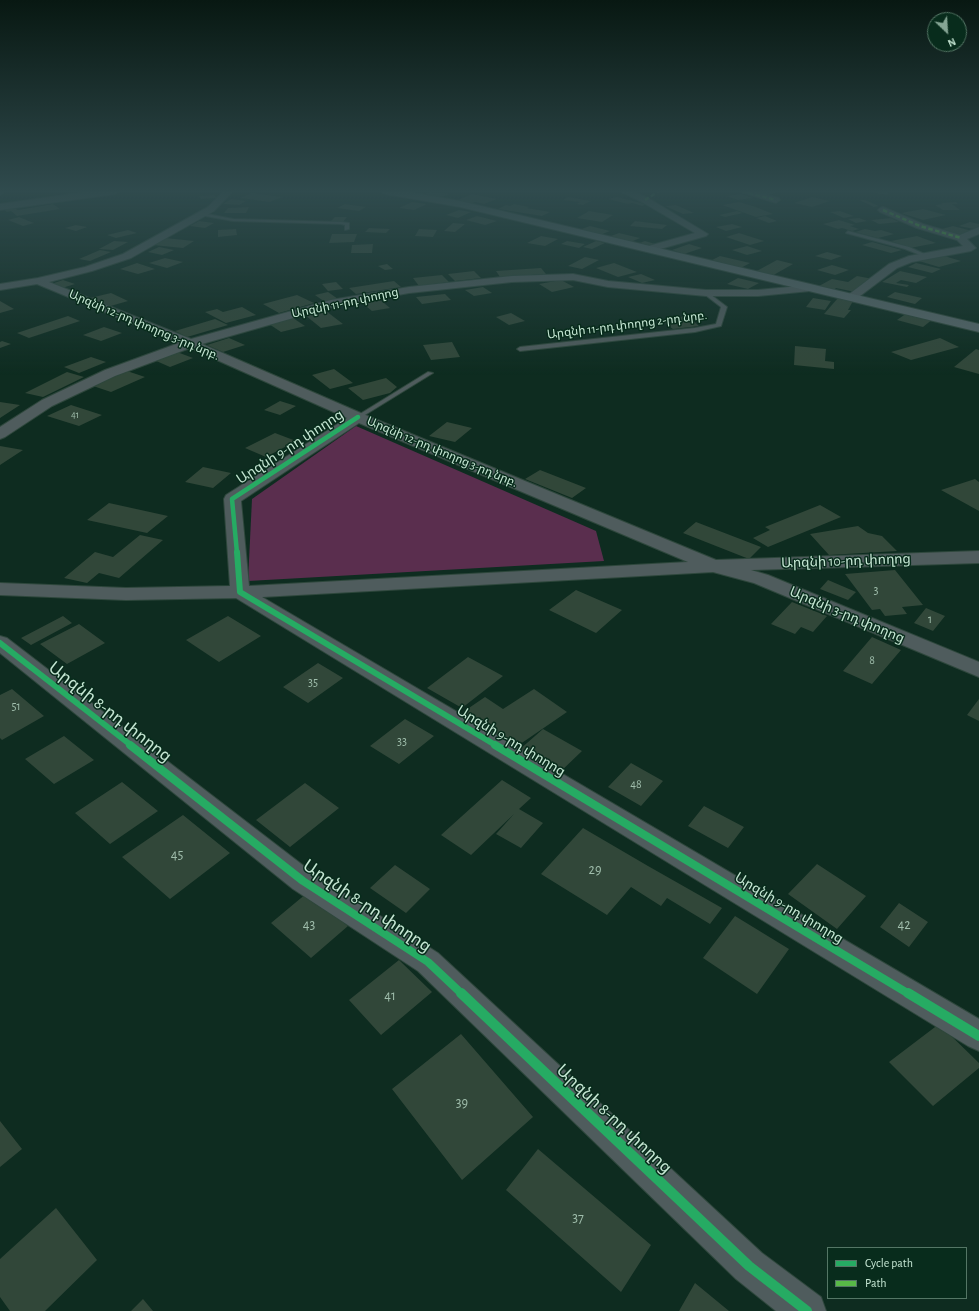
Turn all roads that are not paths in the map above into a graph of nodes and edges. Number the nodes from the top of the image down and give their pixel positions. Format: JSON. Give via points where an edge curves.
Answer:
{"nodes":[{"id":1,"x":134,"y":252,"type":"edge"},
{"id":2,"x":659,"y":252,"type":"edge"},
{"id":3,"x":917,"y":252,"type":"edge"},
{"id":4,"x":953,"y":252,"type":"edge"},
{"id":5,"x":927,"y":256,"type":"junction"},
{"id":6,"x":38,"y":281,"type":"junction"},
{"id":7,"x":0,"y":287,"type":"edge"},
{"id":8,"x":810,"y":288,"type":"junction"},
{"id":9,"x":706,"y":293,"type":"junction"},
{"id":10,"x":852,"y":297,"type":"junction"},
{"id":11,"x":979,"y":328,"type":"edge"},
{"id":12,"x":190,"y":343,"type":"junction"},
{"id":13,"x":520,"y":350,"type":"dead end"},
{"id":14,"x":430,"y":373,"type":"dead end"},
{"id":15,"x":358,"y":417,"type":"junction"},
{"id":16,"x":0,"y":434,"type":"edge"},
{"id":17,"x":979,"y":557,"type":"edge"},
{"id":18,"x":714,"y":566,"type":"junction"},
{"id":19,"x":0,"y":589,"type":"edge"},
{"id":20,"x":240,"y":592,"type":"junction"},
{"id":21,"x":0,"y":643,"type":"edge"},
{"id":22,"x":979,"y":670,"type":"edge"},
{"id":23,"x":979,"y":1036,"type":"edge"},
{"id":24,"x":807,"y":1311,"type":"edge"}],
"edges":[{"from":1,"to":6,"type":"street","via":[[88,269]]},
{"from":2,"to":8,"type":"street"},
{"from":3,"to":5,"type":"lane"},
{"from":4,"to":5,"type":"street"},
{"from":5,"to":10,"type":"street","via":[[909,259],[893,266]]},
{"from":6,"to":7,"type":"street"},
{"from":6,"to":12,"type":"street","name":"Արզնի 12-րդ փողոց 3-րդ նրբ․"},
{"from":8,"to":9,"type":"street","name":"Արզնի 11-րդ փողոց","via":[[758,293]]},
{"from":8,"to":10,"type":"street"},
{"from":9,"to":12,"type":"street","name":"Արզնի 11-րդ փողոց","via":[[608,284],[573,277],[512,279],[408,290],[331,304]]},
{"from":9,"to":13,"type":"lane","name":"Արզնի 11-րդ փողոց 2-րդ նրբ․","via":[[724,307],[719,325]]},
{"from":10,"to":11,"type":"street"},
{"from":12,"to":15,"type":"street","name":"Արզնի 12-րդ փողոց 3-րդ նրբ․"},
{"from":12,"to":16,"type":"street","name":"Արզնի 11-րդ փողոց","via":[[110,373],[47,403]]},
{"from":14,"to":15,"type":"lane"},
{"from":15,"to":18,"type":"street","name":"Արզնի 12-րդ փողոց 3-րդ նրբ․"},
{"from":15,"to":20,"type":"street","name":"Արզնի 9-րդ փողոց","via":[[232,499]]},
{"from":17,"to":18,"type":"street","name":"Արզնի 10-րդ փողոց"},
{"from":18,"to":20,"type":"street","name":"Արզնի 10-րդ փողոց"},
{"from":18,"to":22,"type":"street","name":"Արզնի 3-րդ փողոց","via":[[761,579]]},
{"from":19,"to":20,"type":"street","name":"Արզնի 10-րդ փողոց","via":[[126,594]]},
{"from":20,"to":23,"type":"street","name":"Արզնի 9-րդ փողոց"},
{"from":21,"to":24,"type":"street","name":"Արզնի 8-րդ փողոց","via":[[303,881],[428,962],[749,1266]]}]}
